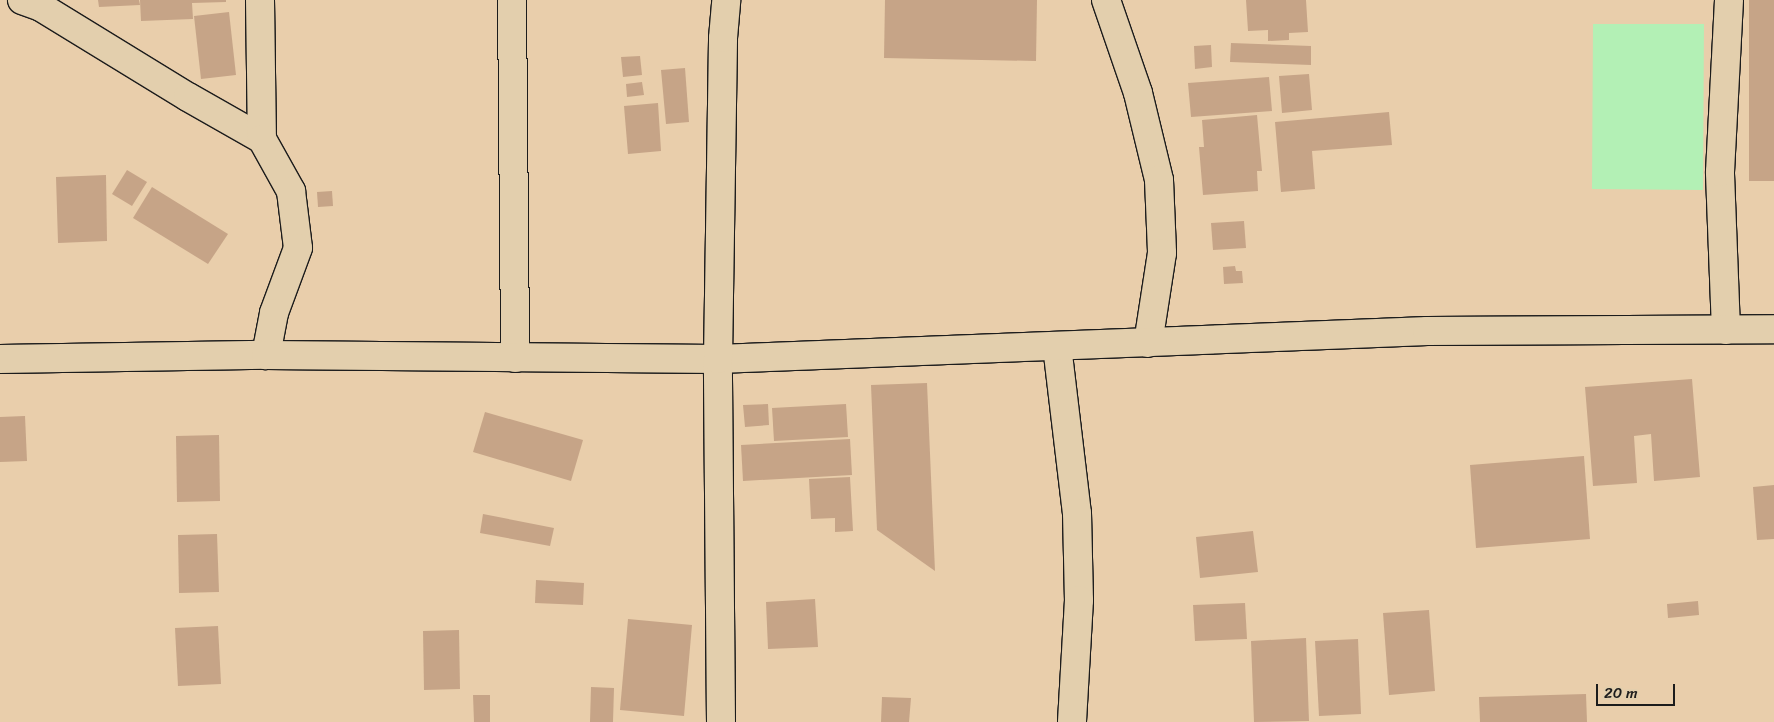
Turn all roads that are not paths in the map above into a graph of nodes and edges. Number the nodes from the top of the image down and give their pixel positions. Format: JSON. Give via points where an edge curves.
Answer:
{"nodes":[{"id":1,"x":22,"y":0,"type":"edge"},
{"id":2,"x":260,"y":0,"type":"edge"},
{"id":3,"x":512,"y":0,"type":"edge"},
{"id":4,"x":726,"y":0,"type":"edge"},
{"id":5,"x":1106,"y":0,"type":"edge"},
{"id":6,"x":1729,"y":0,"type":"edge"},
{"id":7,"x":262,"y":139,"type":"junction"},
{"id":8,"x":1774,"y":329,"type":"edge"},
{"id":9,"x":1726,"y":330,"type":"junction"},
{"id":10,"x":1148,"y":343,"type":"junction"},
{"id":11,"x":1057,"y":346,"type":"junction"},
{"id":12,"x":266,"y":355,"type":"junction"},
{"id":13,"x":516,"y":358,"type":"junction"},
{"id":14,"x":0,"y":359,"type":"edge"},
{"id":15,"x":718,"y":359,"type":"junction"},
{"id":16,"x":721,"y":722,"type":"edge"},
{"id":17,"x":1072,"y":722,"type":"edge"}],
"edges":[{"from":1,"to":7,"type":"street","via":[[41,7]]},
{"from":2,"to":7,"type":"street"},
{"from":3,"to":13,"type":"street"},
{"from":4,"to":15,"type":"street"},
{"from":5,"to":10,"type":"street","via":[[1138,93],[1159,180],[1162,253]]},
{"from":6,"to":9,"type":"street","via":[[1720,172]]},
{"from":7,"to":12,"type":"street","via":[[291,191],[298,248],[274,313]]},
{"from":8,"to":9,"type":"street"},
{"from":9,"to":10,"type":"street","via":[[1427,331]]},
{"from":10,"to":11,"type":"street"},
{"from":11,"to":15,"type":"street"},
{"from":11,"to":17,"type":"street","via":[[1077,513],[1079,600]]},
{"from":12,"to":13,"type":"street"},
{"from":12,"to":14,"type":"street"},
{"from":13,"to":15,"type":"street"},
{"from":15,"to":16,"type":"street"}]}
